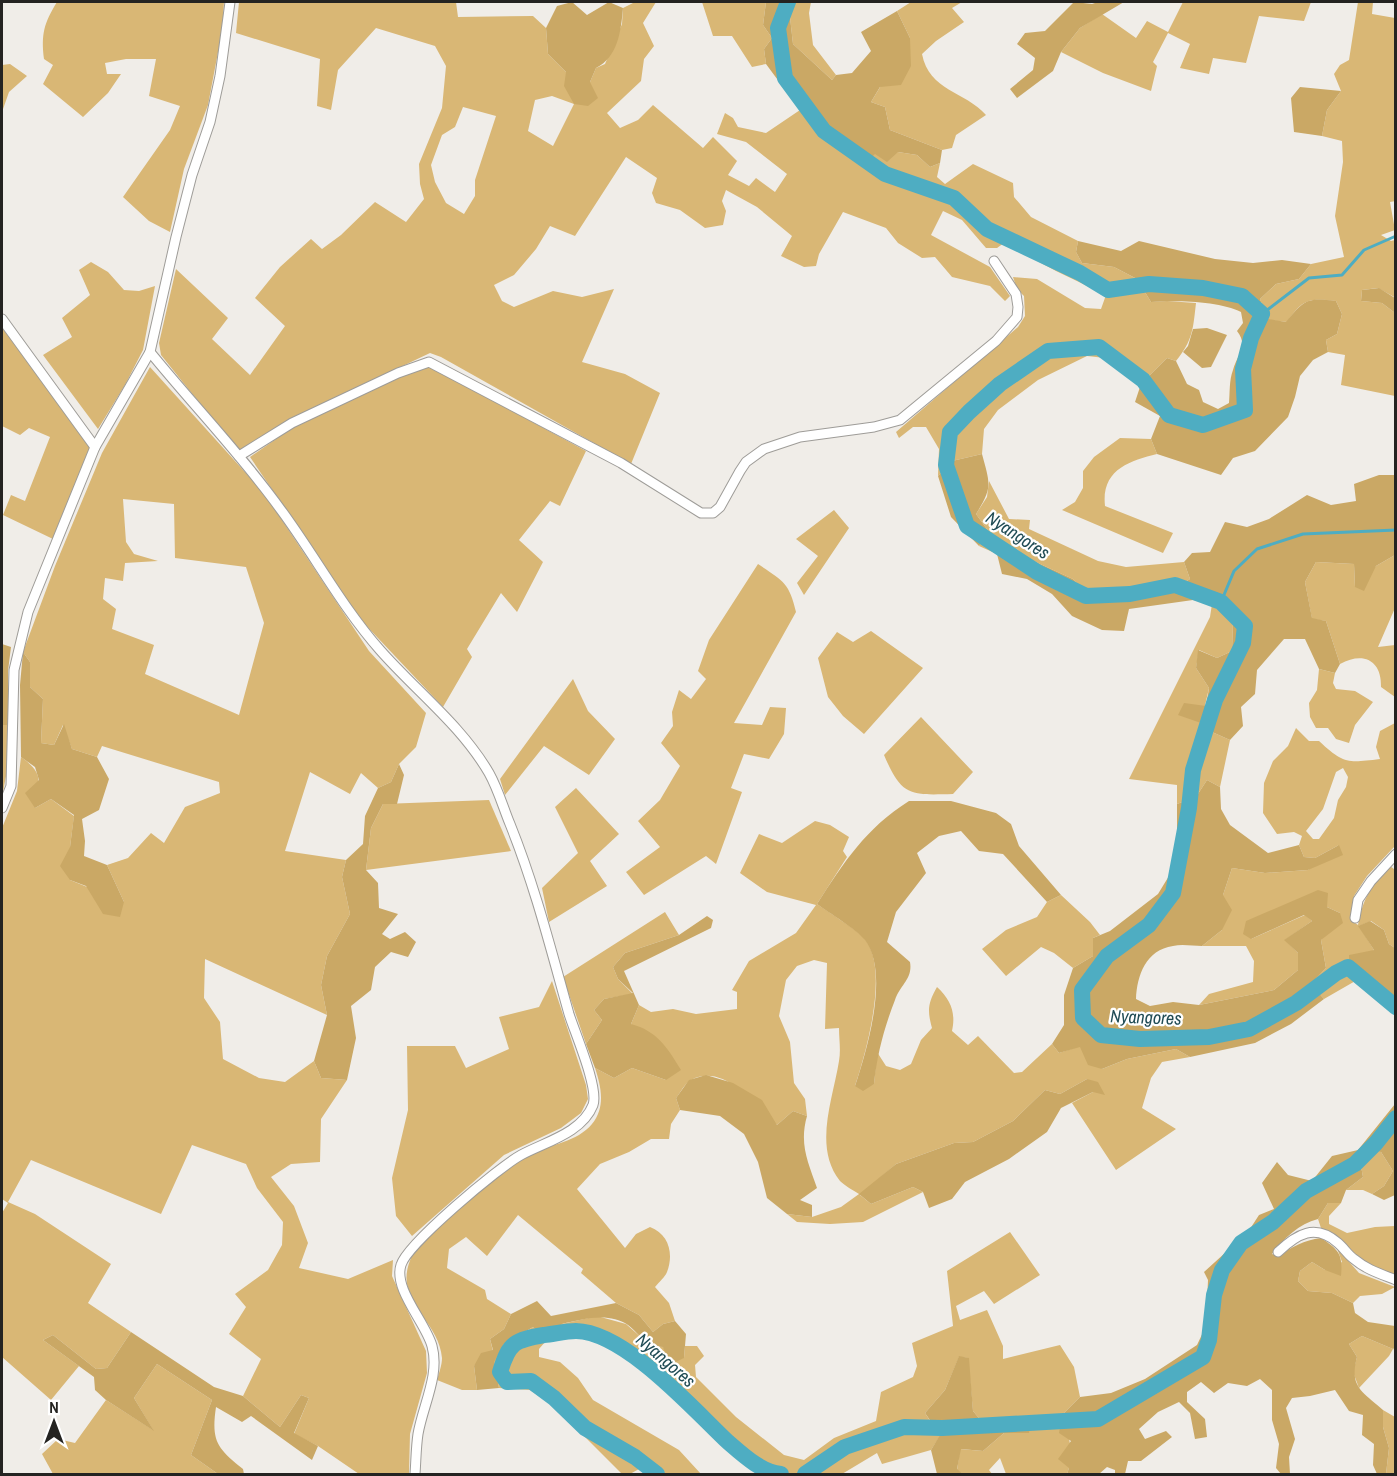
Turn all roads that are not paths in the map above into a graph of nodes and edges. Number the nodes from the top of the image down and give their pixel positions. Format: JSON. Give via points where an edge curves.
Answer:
{"nodes":[{"id":1,"x":230,"y":2,"type":"edge"},
{"id":2,"x":994,"y":261,"type":"dead end"},
{"id":3,"x":2,"y":319,"type":"edge"},
{"id":4,"x":150,"y":352,"type":"junction"},
{"id":5,"x":95,"y":447,"type":"junction"},
{"id":6,"x":238,"y":456,"type":"junction"},
{"id":7,"x":2,"y":808,"type":"edge"},
{"id":8,"x":1395,"y":854,"type":"edge"},
{"id":9,"x":1355,"y":918,"type":"dead end"},
{"id":10,"x":1278,"y":1252,"type":"dead end"},
{"id":11,"x":1395,"y":1281,"type":"edge"},
{"id":12,"x":415,"y":1474,"type":"edge"}],
"edges":[{"from":1,"to":4,"type":"street","via":[[210,122],[176,237]]},
{"from":2,"to":6,"type":"street","via":[[1018,301],[1017,317],[996,341],[900,420],[800,437],[764,449],[746,462],[713,513],[701,513],[621,462],[429,362],[292,423]]},
{"from":3,"to":5,"type":"street"},
{"from":4,"to":5,"type":"street"},
{"from":4,"to":6,"type":"street"},
{"from":5,"to":7,"type":"street","via":[[20,639],[14,670],[11,786]]},
{"from":6,"to":12,"type":"street","via":[[280,508],[380,651],[460,735],[488,772],[539,903],[595,1095],[586,1117],[575,1127],[519,1156],[490,1177],[424,1235],[401,1264],[404,1291],[429,1338],[434,1360],[418,1433]]},
{"from":8,"to":9,"type":"street","via":[[1358,900]]},
{"from":10,"to":11,"type":"street","via":[[1307,1232],[1319,1231],[1368,1269]]}]}
